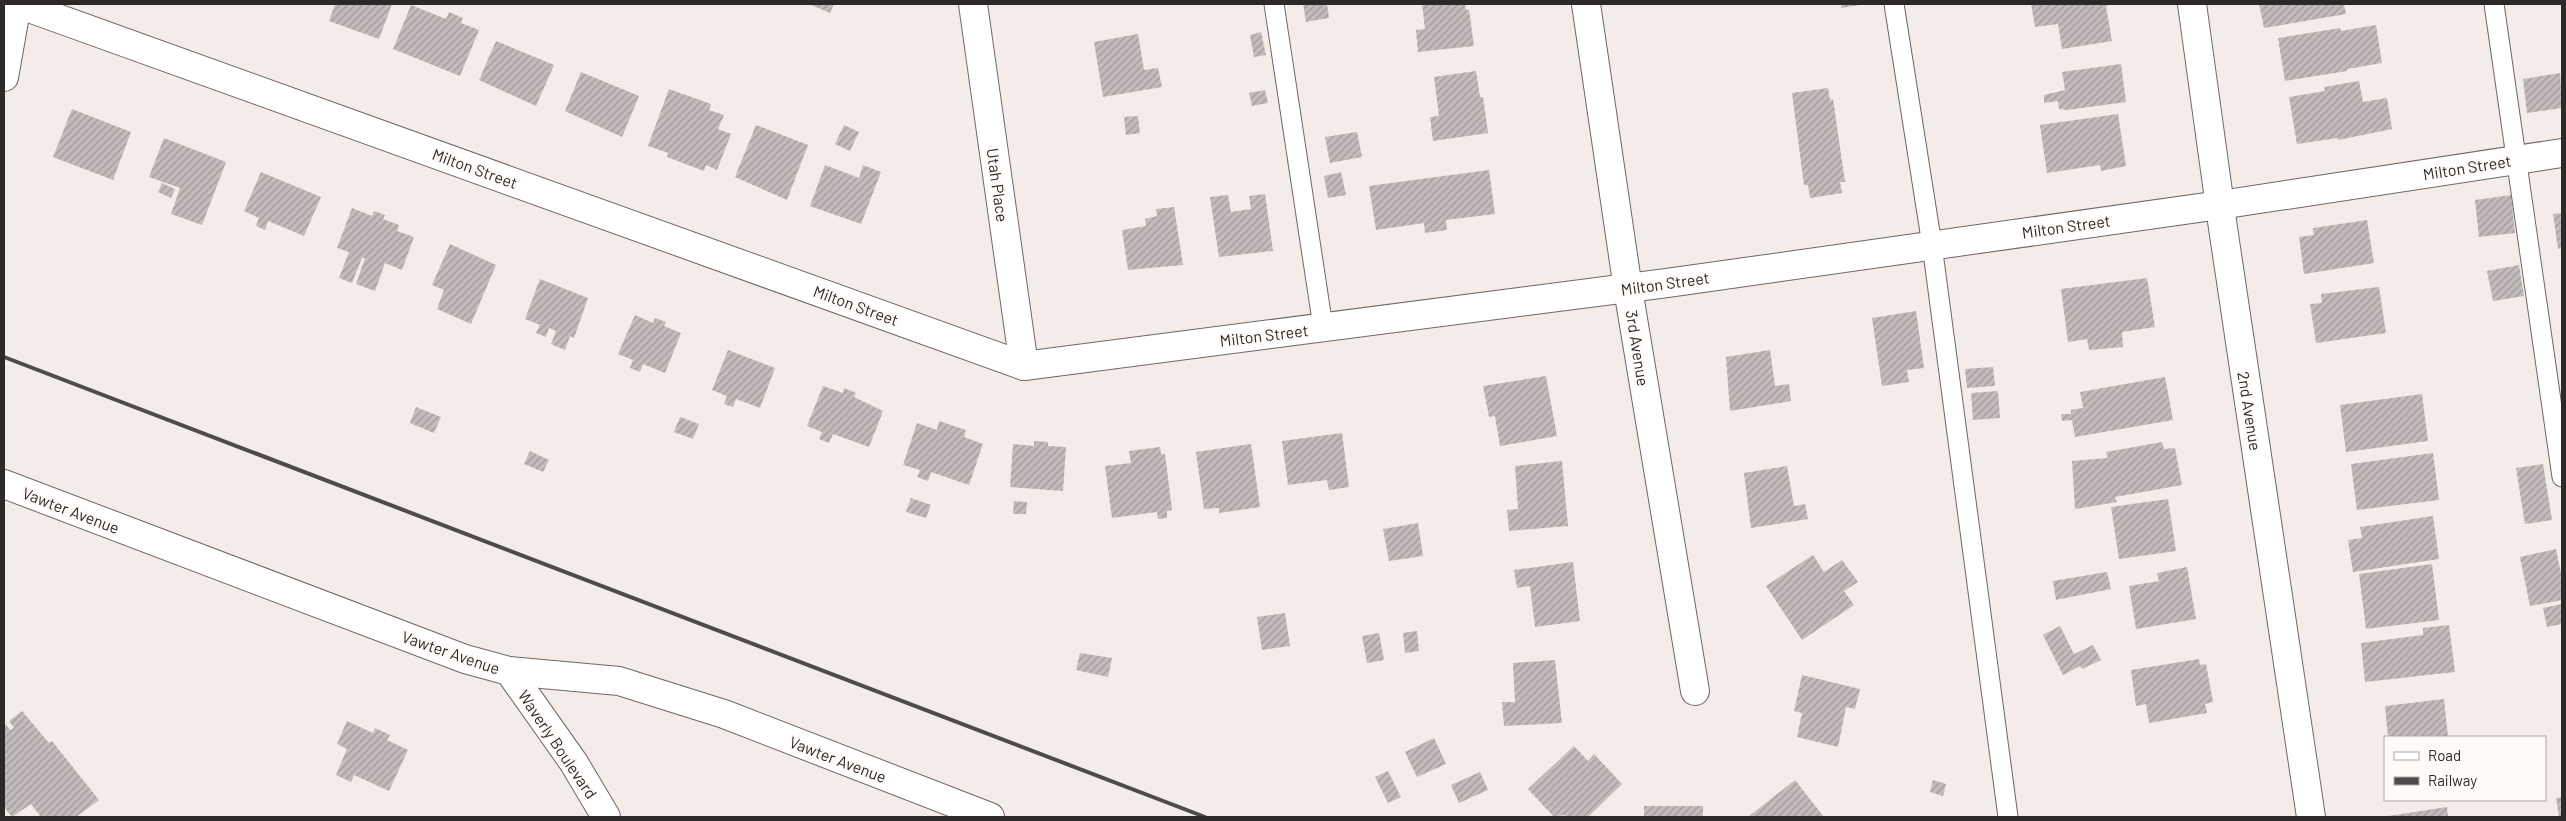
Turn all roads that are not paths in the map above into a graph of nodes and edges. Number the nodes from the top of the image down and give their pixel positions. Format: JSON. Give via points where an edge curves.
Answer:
{"nodes":[{"id":1,"x":18,"y":4,"type":"edge"},
{"id":2,"x":973,"y":4,"type":"edge"},
{"id":3,"x":1274,"y":4,"type":"edge"},
{"id":4,"x":1586,"y":4,"type":"edge"},
{"id":5,"x":1894,"y":4,"type":"edge"},
{"id":6,"x":2192,"y":4,"type":"edge"},
{"id":7,"x":2494,"y":4,"type":"edge"},
{"id":8,"x":4,"y":77,"type":"edge"},
{"id":9,"x":2562,"y":153,"type":"edge"},
{"id":10,"x":2516,"y":160,"type":"junction"},
{"id":11,"x":2220,"y":205,"type":"junction"},
{"id":12,"x":1932,"y":245,"type":"junction"},
{"id":13,"x":1628,"y":289,"type":"junction"},
{"id":14,"x":1323,"y":327,"type":"junction"},
{"id":15,"x":1024,"y":366,"type":"junction"},
{"id":16,"x":2562,"y":477,"type":"edge"},
{"id":17,"x":4,"y":484,"type":"edge"},
{"id":18,"x":509,"y":671,"type":"junction"},
{"id":19,"x":1695,"y":691,"type":"dead end"},
{"id":20,"x":606,"y":817,"type":"edge"},
{"id":21,"x":990,"y":817,"type":"edge"},
{"id":22,"x":2008,"y":817,"type":"edge"},
{"id":23,"x":2312,"y":817,"type":"edge"}],
"edges":[{"from":1,"to":8,"type":"street"},
{"from":1,"to":15,"type":"street","name":"Milton Street"},
{"from":2,"to":15,"type":"street","name":"Utah Place"},
{"from":3,"to":14,"type":"lane"},
{"from":4,"to":13,"type":"street","name":"3rd Avenue"},
{"from":5,"to":12,"type":"lane"},
{"from":6,"to":11,"type":"street","name":"2nd Avenue"},
{"from":7,"to":10,"type":"lane"},
{"from":9,"to":10,"type":"street","name":"Milton Street"},
{"from":10,"to":11,"type":"street","name":"Milton Street"},
{"from":10,"to":16,"type":"lane"},
{"from":11,"to":12,"type":"street","name":"Milton Street"},
{"from":11,"to":23,"type":"street","name":"2nd Avenue"},
{"from":12,"to":13,"type":"street","name":"Milton Street"},
{"from":12,"to":22,"type":"lane"},
{"from":13,"to":14,"type":"street","name":"Milton Street"},
{"from":13,"to":19,"type":"street","name":"3rd Avenue"},
{"from":14,"to":15,"type":"street","name":"Milton Street"},
{"from":17,"to":18,"type":"street","name":"Vawter Avenue","via":[[465,659]]},
{"from":18,"to":20,"type":"street","name":"Waverly Boulevard","via":[[574,763]]},
{"from":18,"to":21,"type":"street","name":"Vawter Avenue","via":[[618,681],[724,714]]}]}
